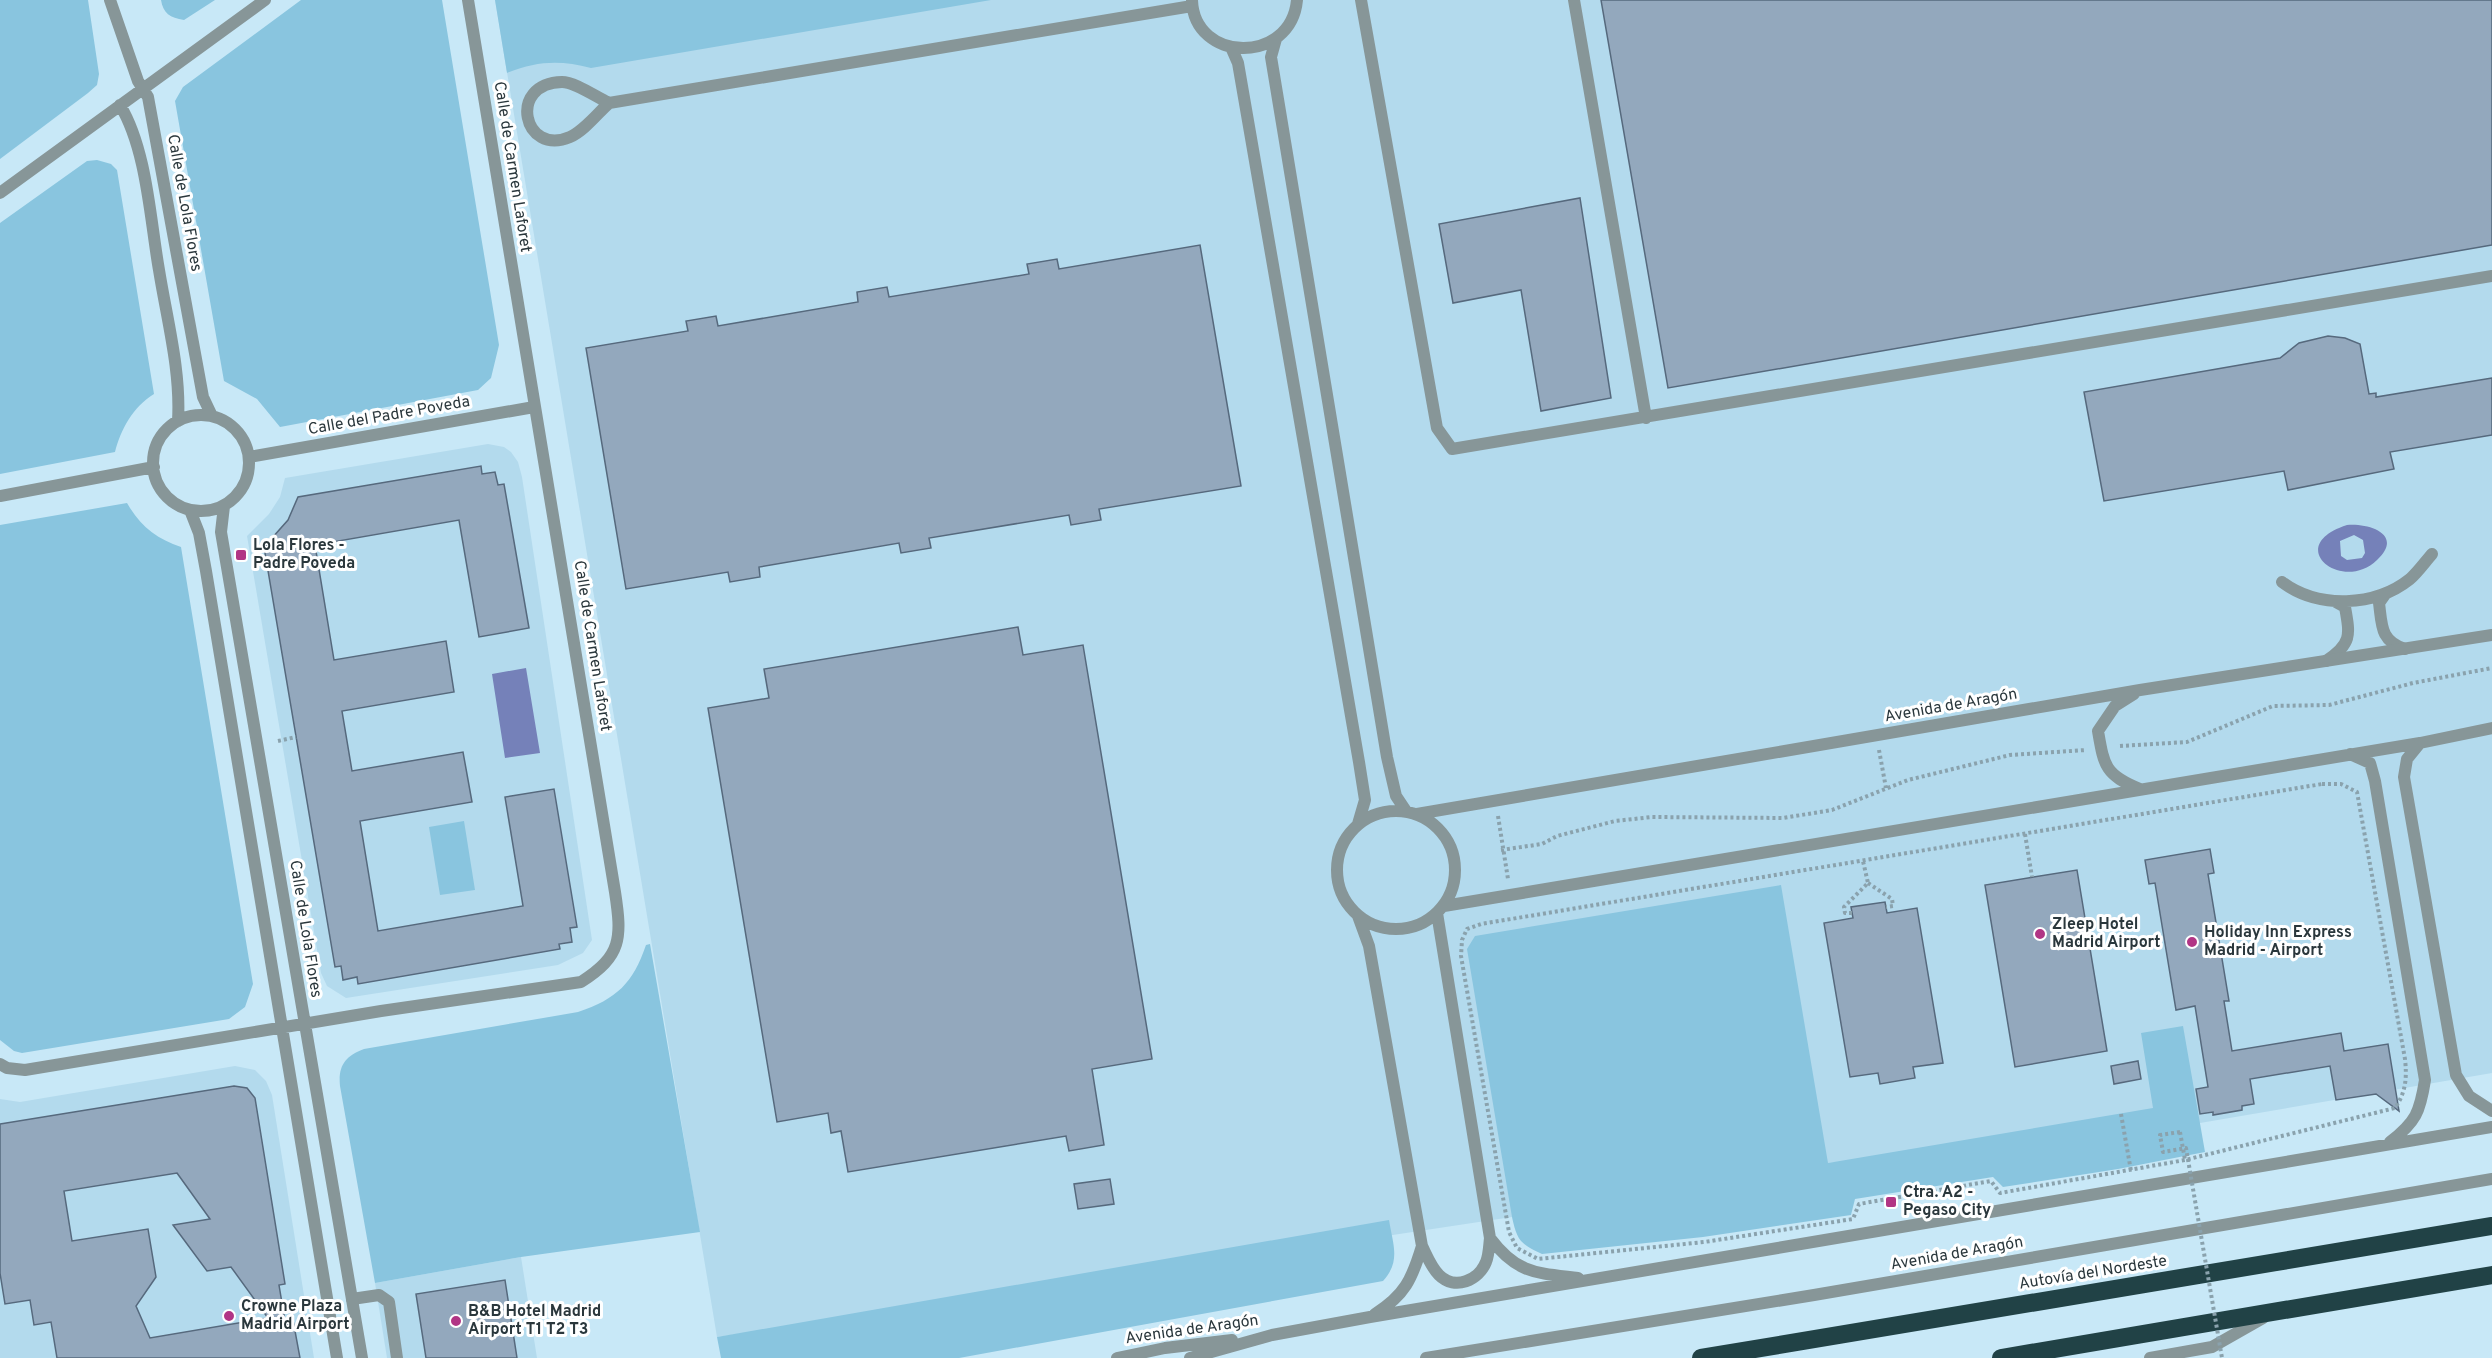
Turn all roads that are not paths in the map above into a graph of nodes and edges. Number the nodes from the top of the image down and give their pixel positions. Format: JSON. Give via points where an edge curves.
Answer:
{"nodes":[{"id":1,"x":110,"y":0,"type":"edge"},
{"id":2,"x":265,"y":0,"type":"edge"},
{"id":3,"x":468,"y":0,"type":"edge"},
{"id":4,"x":1297,"y":0,"type":"edge"},
{"id":5,"x":1361,"y":0,"type":"edge"},
{"id":6,"x":1574,"y":0,"type":"edge"},
{"id":7,"x":1192,"y":3,"type":"edge"},
{"id":8,"x":1276,"y":39,"type":"junction"},
{"id":9,"x":1231,"y":47,"type":"junction"},
{"id":10,"x":143,"y":89,"type":"junction"},
{"id":11,"x":609,"y":103,"type":"junction"},
{"id":12,"x":120,"y":105,"type":"junction"},
{"id":13,"x":0,"y":193,"type":"edge"},
{"id":14,"x":2492,"y":276,"type":"edge"},
{"id":15,"x":534,"y":407,"type":"junction"},
{"id":16,"x":212,"y":417,"type":"junction"},
{"id":17,"x":1646,"y":418,"type":"junction"},
{"id":18,"x":178,"y":421,"type":"junction"},
{"id":19,"x":249,"y":457,"type":"junction"},
{"id":20,"x":154,"y":468,"type":"junction"},
{"id":21,"x":0,"y":496,"type":"edge"},
{"id":22,"x":224,"y":506,"type":"junction"},
{"id":23,"x":190,"y":510,"type":"junction"},
{"id":24,"x":2432,"y":554,"type":"dead end"},
{"id":25,"x":2282,"y":582,"type":"dead end"},
{"id":26,"x":2386,"y":593,"type":"junction"},
{"id":27,"x":2336,"y":602,"type":"junction"},
{"id":28,"x":2492,"y":635,"type":"edge"},
{"id":29,"x":2405,"y":649,"type":"junction"},
{"id":30,"x":2325,"y":662,"type":"junction"},
{"id":31,"x":2140,"y":690,"type":"junction"},
{"id":32,"x":2492,"y":728,"type":"edge"},
{"id":33,"x":2420,"y":743,"type":"junction"},
{"id":34,"x":2350,"y":754,"type":"junction"},
{"id":35,"x":2140,"y":789,"type":"junction"},
{"id":36,"x":1412,"y":813,"type":"junction"},
{"id":37,"x":1358,"y":824,"type":"junction"},
{"id":38,"x":1440,"y":909,"type":"junction"},
{"id":39,"x":1358,"y":916,"type":"junction"},
{"id":40,"x":304,"y":1024,"type":"junction"},
{"id":41,"x":280,"y":1028,"type":"junction"},
{"id":42,"x":0,"y":1064,"type":"edge"},
{"id":43,"x":2492,"y":1111,"type":"edge"},
{"id":44,"x":2492,"y":1127,"type":"edge"},
{"id":45,"x":2387,"y":1145,"type":"junction"},
{"id":46,"x":2492,"y":1179,"type":"edge"},
{"id":47,"x":2492,"y":1227,"type":"edge"},
{"id":48,"x":1490,"y":1238,"type":"junction"},
{"id":49,"x":1422,"y":1246,"type":"junction"},
{"id":50,"x":2492,"y":1275,"type":"edge"},
{"id":51,"x":1592,"y":1280,"type":"junction"},
{"id":52,"x":352,"y":1299,"type":"junction"},
{"id":53,"x":2272,"y":1312,"type":"junction"},
{"id":54,"x":1370,"y":1317,"type":"junction"},
{"id":55,"x":1272,"y":1335,"type":"junction"},
{"id":56,"x":337,"y":1358,"type":"edge"},
{"id":57,"x":362,"y":1358,"type":"edge"},
{"id":58,"x":397,"y":1358,"type":"edge"},
{"id":59,"x":1117,"y":1358,"type":"edge"},
{"id":60,"x":1190,"y":1358,"type":"edge"},
{"id":61,"x":1426,"y":1358,"type":"edge"},
{"id":62,"x":1701,"y":1358,"type":"edge"},
{"id":63,"x":2001,"y":1358,"type":"edge"},
{"id":64,"x":2150,"y":1358,"type":"edge"}],
"edges":[{"from":1,"to":10,"type":"street","name":"Calle de Lola Flores"},
{"from":2,"to":10,"type":"street"},
{"from":3,"to":15,"type":"street","name":"Calle de Carmen Laforet"},
{"from":4,"to":8,"type":"street","via":[[1288,26]]},
{"from":5,"to":17,"type":"street","via":[[1437,428],[1452,448]]},
{"from":6,"to":17,"type":"street"},
{"from":7,"to":9,"type":"street","via":[[1205,32]]},
{"from":7,"to":11,"type":"street"},
{"from":8,"to":9,"type":"street","via":[[1247,49]]},
{"from":8,"to":36,"type":"street","via":[[1271,57],[1387,757],[1396,796]]},
{"from":9,"to":37,"type":"street","via":[[1238,63],[1357,751],[1365,800]]},
{"from":10,"to":12,"type":"street"},
{"from":10,"to":16,"type":"street","name":"Calle de Lola Flores","via":[[148,97],[203,397]]},
{"from":11,"to":11,"type":"street","via":[[564,82],[543,86],[530,98],[526,117],[538,135],[551,141],[572,137]]},
{"from":12,"to":13,"type":"street"},
{"from":12,"to":18,"type":"street","via":[[129,119],[145,187],[178,386]]},
{"from":14,"to":17,"type":"street"},
{"from":15,"to":19,"type":"street","name":"Calle del Padre Poveda"},
{"from":15,"to":40,"type":"street","name":"Calle de Carmen Laforet","via":[[617,900],[616,948],[604,967],[581,982]]},
{"from":16,"to":18,"type":"street"},
{"from":16,"to":19,"type":"street","via":[[237,431]]},
{"from":18,"to":20,"type":"street","via":[[159,441]]},
{"from":19,"to":22,"type":"street","via":[[241,490]]},
{"from":20,"to":21,"type":"street"},
{"from":20,"to":23,"type":"street","via":[[161,490]]},
{"from":22,"to":23,"type":"street"},
{"from":22,"to":40,"type":"street","name":"Calle de Lola Flores","via":[[221,532]]},
{"from":23,"to":41,"type":"street","via":[[206,571]]},
{"from":24,"to":26,"type":"street","via":[[2411,578]]},
{"from":25,"to":27,"type":"street","via":[[2296,592]]},
{"from":26,"to":27,"type":"street"},
{"from":26,"to":29,"type":"street","via":[[2379,603],[2385,636],[2392,645]]},
{"from":27,"to":30,"type":"street","via":[[2345,607],[2349,634],[2347,643]]},
{"from":28,"to":29,"type":"street","name":"Avenida de Aragón"},
{"from":29,"to":30,"type":"street","name":"Avenida de Aragón"},
{"from":30,"to":31,"type":"street","name":"Avenida de Aragón"},
{"from":31,"to":35,"type":"street","via":[[2115,706],[2098,731],[2103,760],[2117,780]]},
{"from":31,"to":36,"type":"street","name":"Avenida de Aragón"},
{"from":32,"to":33,"type":"street"},
{"from":33,"to":34,"type":"street"},
{"from":33,"to":43,"type":"street","via":[[2407,759],[2404,777],[2456,1075],[2469,1096]]},
{"from":34,"to":35,"type":"street"},
{"from":34,"to":45,"type":"street","via":[[2370,763],[2375,781],[2425,1080],[2421,1102],[2410,1126]]},
{"from":35,"to":38,"type":"street"},
{"from":36,"to":37,"type":"street","via":[[1389,811]]},
{"from":36,"to":38,"type":"street","via":[[1439,830],[1453,853],[1454,880]]},
{"from":37,"to":39,"type":"street","via":[[1339,853],[1336,870],[1339,887]]},
{"from":38,"to":39,"type":"street","via":[[1419,925],[1398,929],[1377,926]]},
{"from":38,"to":48,"type":"street"},
{"from":39,"to":49,"type":"street","via":[[1369,946]]},
{"from":40,"to":41,"type":"street","name":"Calle de Carmen Laforet"},
{"from":40,"to":52,"type":"street","name":"Calle de Lola Flores"},
{"from":41,"to":42,"type":"street","name":"Calle de Carmen Laforet","via":[[25,1070]]},
{"from":41,"to":56,"type":"street"},
{"from":44,"to":45,"type":"street"},
{"from":45,"to":51,"type":"street"},
{"from":46,"to":61,"type":"street","name":"Avenida de Aragón"},
{"from":47,"to":62,"type":"highway","name":"Autovía del Nordeste"},
{"from":48,"to":49,"type":"street","via":[[1487,1261],[1479,1274],[1464,1283],[1441,1277]]},
{"from":48,"to":51,"type":"street","via":[[1527,1272]]},
{"from":49,"to":54,"type":"street","via":[[1412,1278],[1394,1302]]},
{"from":50,"to":53,"type":"highway"},
{"from":51,"to":54,"type":"street"},
{"from":52,"to":57,"type":"street","name":"Calle de Lola Flores"},
{"from":52,"to":58,"type":"street","via":[[380,1295],[389,1302]]},
{"from":53,"to":63,"type":"highway"},
{"from":53,"to":64,"type":"street","via":[[2212,1347]]},
{"from":54,"to":55,"type":"street"},
{"from":55,"to":59,"type":"street","name":"Avenida de Aragón"},
{"from":55,"to":60,"type":"street"}]}
